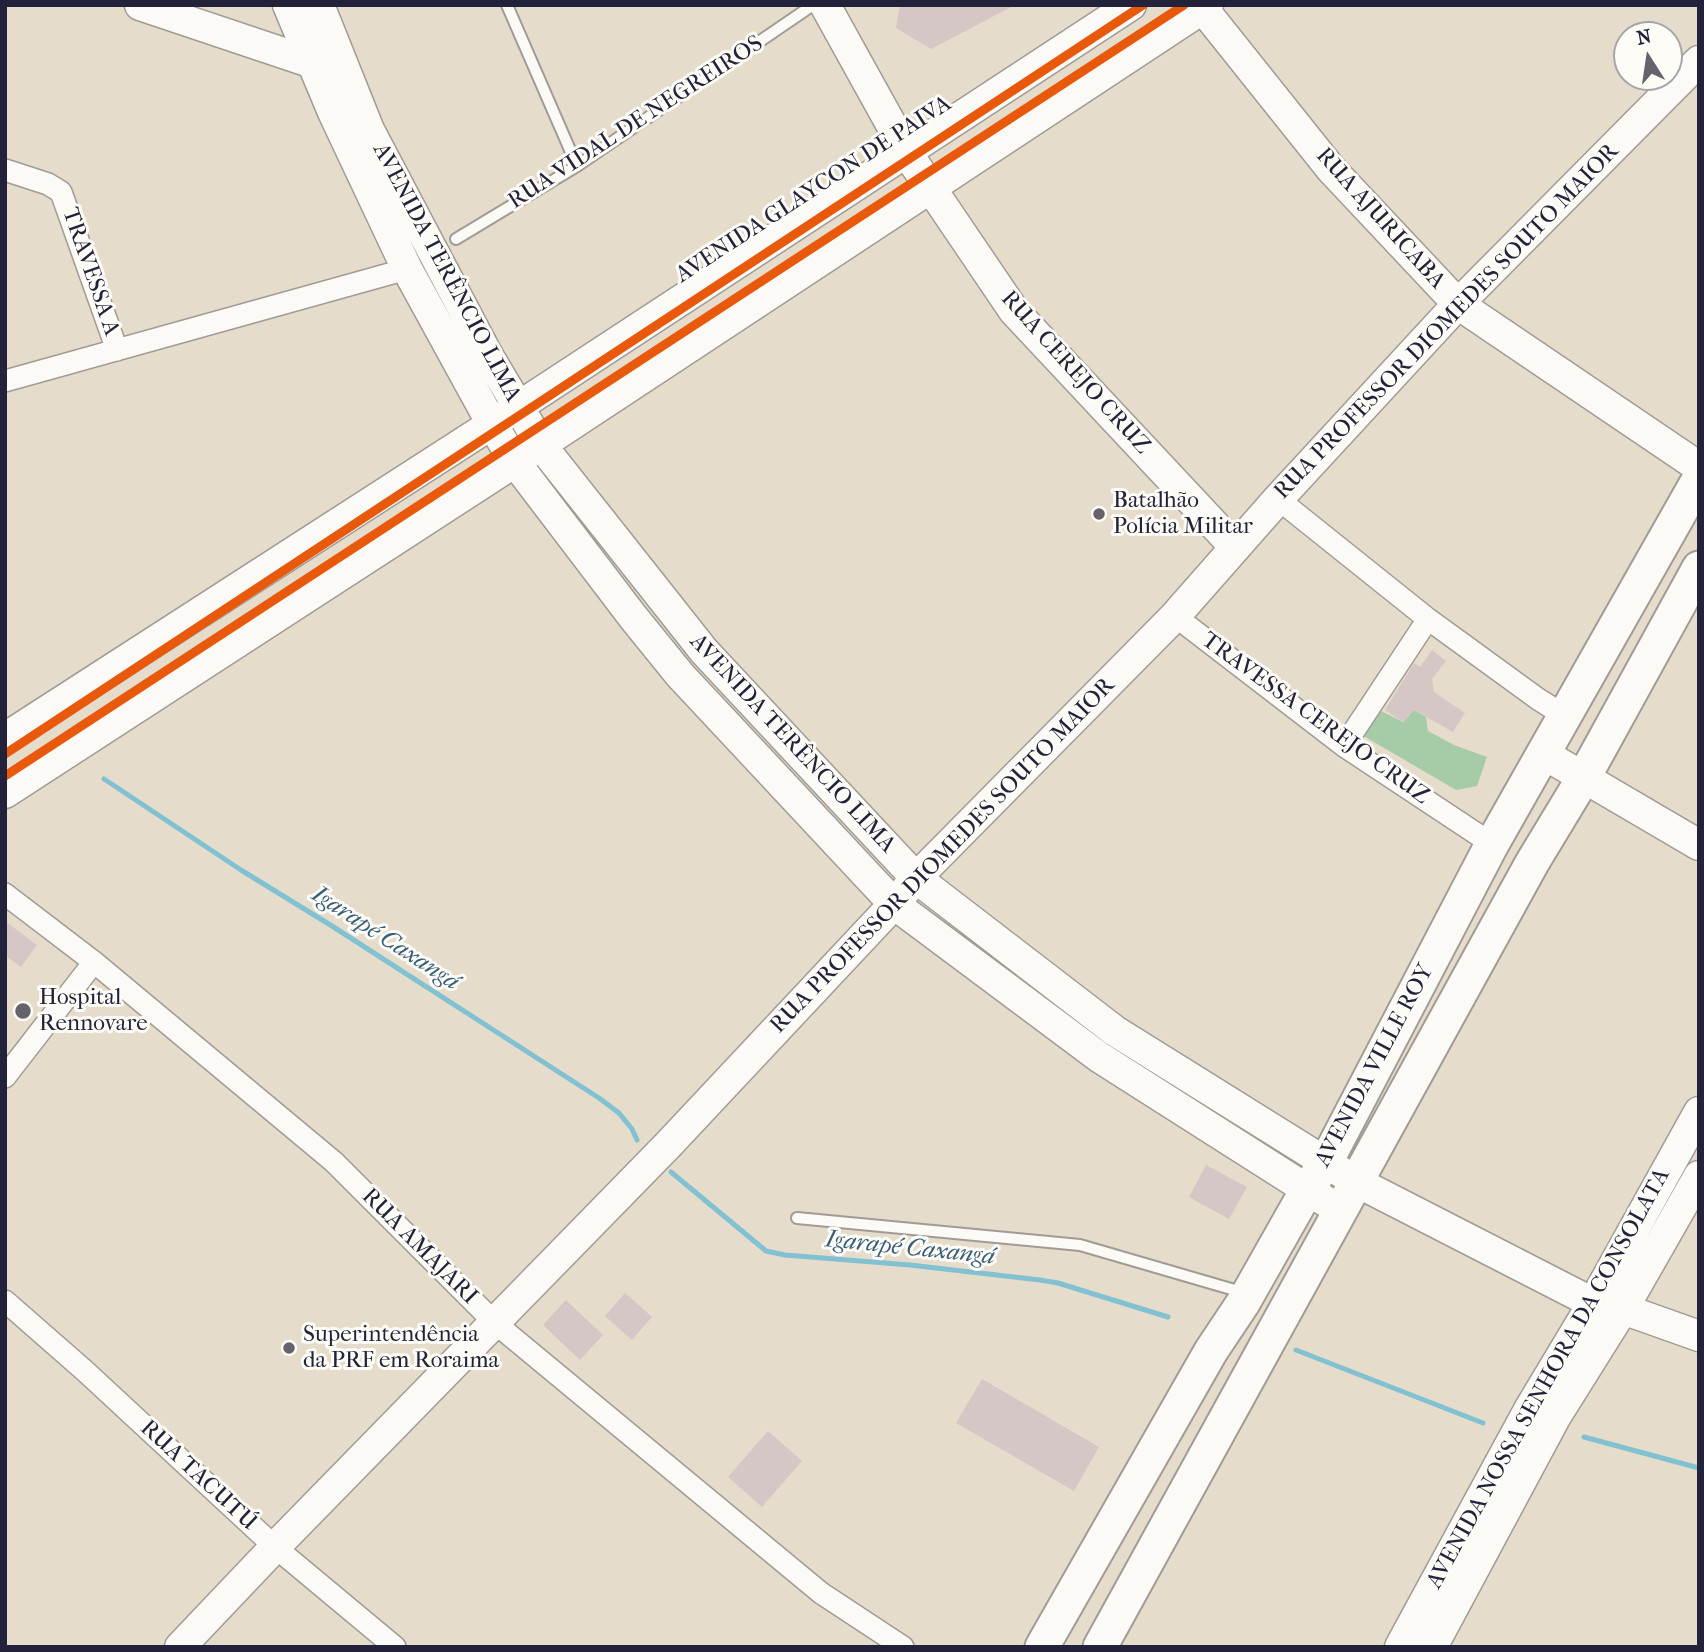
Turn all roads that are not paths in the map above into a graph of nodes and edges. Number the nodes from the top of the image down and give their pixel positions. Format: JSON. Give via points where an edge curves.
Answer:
{"nodes":[{"id":1,"x":140,"y":5,"type":"edge"},
{"id":2,"x":288,"y":5,"type":"edge"},
{"id":3,"x":319,"y":5,"type":"edge"},
{"id":4,"x":507,"y":5,"type":"edge"},
{"id":5,"x":813,"y":5,"type":"edge"},
{"id":6,"x":825,"y":5,"type":"edge"},
{"id":7,"x":1131,"y":5,"type":"edge"},
{"id":8,"x":1204,"y":6,"type":"edge"},
{"id":9,"x":310,"y":62,"type":"junction"},
{"id":10,"x":1698,"y":64,"type":"edge"},
{"id":11,"x":358,"y":135,"type":"junction"},
{"id":12,"x":907,"y":153,"type":"junction"},
{"id":13,"x":577,"y":166,"type":"junction"},
{"id":14,"x":15,"y":173,"type":"edge"},
{"id":15,"x":931,"y":190,"type":"junction"},
{"id":16,"x":456,"y":239,"type":"dead end"},
{"id":17,"x":407,"y":269,"type":"junction"},
{"id":18,"x":1458,"y":304,"type":"junction"},
{"id":19,"x":117,"y":350,"type":"junction"},
{"id":20,"x":5,"y":381,"type":"edge"},
{"id":21,"x":517,"y":406,"type":"junction"},
{"id":22,"x":492,"y":424,"type":"junction"},
{"id":23,"x":541,"y":445,"type":"junction"},
{"id":24,"x":515,"y":462,"type":"junction"},
{"id":25,"x":1699,"y":467,"type":"edge"},
{"id":26,"x":1699,"y":479,"type":"edge"},
{"id":27,"x":1278,"y":499,"type":"junction"},
{"id":28,"x":1235,"y":547,"type":"junction"},
{"id":29,"x":1699,"y":568,"type":"edge"},
{"id":30,"x":660,"y":598,"type":"junction"},
{"id":31,"x":1175,"y":616,"type":"junction"},
{"id":32,"x":633,"y":617,"type":"junction"},
{"id":33,"x":1428,"y":618,"type":"junction"},
{"id":34,"x":1565,"y":716,"type":"junction"},
{"id":35,"x":5,"y":738,"type":"edge"},
{"id":36,"x":1344,"y":746,"type":"junction"},
{"id":37,"x":1542,"y":753,"type":"junction"},
{"id":38,"x":1584,"y":777,"type":"junction"},
{"id":39,"x":14,"y":787,"type":"edge"},
{"id":40,"x":1492,"y":844,"type":"junction"},
{"id":41,"x":1699,"y":845,"type":"edge"},
{"id":42,"x":916,"y":878,"type":"junction"},
{"id":43,"x":5,"y":894,"type":"edge"},
{"id":44,"x":894,"y":904,"type":"junction"},
{"id":45,"x":94,"y":962,"type":"junction"},
{"id":46,"x":5,"y":1077,"type":"edge"},
{"id":47,"x":1699,"y":1112,"type":"edge"},
{"id":48,"x":1326,"y":1162,"type":"junction"},
{"id":49,"x":1699,"y":1176,"type":"edge"},
{"id":50,"x":1357,"y":1182,"type":"junction"},
{"id":51,"x":1307,"y":1190,"type":"junction"},
{"id":52,"x":1340,"y":1211,"type":"junction"},
{"id":53,"x":797,"y":1218,"type":"dead end"},
{"id":54,"x":1245,"y":1298,"type":"junction"},
{"id":55,"x":5,"y":1301,"type":"edge"},
{"id":56,"x":1593,"y":1303,"type":"junction"},
{"id":57,"x":1623,"y":1309,"type":"junction"},
{"id":58,"x":495,"y":1323,"type":"junction"},
{"id":59,"x":1699,"y":1336,"type":"edge"},
{"id":60,"x":1543,"y":1412,"type":"junction"},
{"id":61,"x":1513,"y":1468,"type":"junction"},
{"id":62,"x":275,"y":1547,"type":"junction"},
{"id":63,"x":180,"y":1647,"type":"edge"},
{"id":64,"x":395,"y":1647,"type":"edge"},
{"id":65,"x":903,"y":1647,"type":"edge"},
{"id":66,"x":1042,"y":1647,"type":"edge"},
{"id":67,"x":1100,"y":1647,"type":"edge"},
{"id":68,"x":1400,"y":1647,"type":"edge"},
{"id":69,"x":1432,"y":1647,"type":"edge"}],
"edges":[{"from":1,"to":9,"type":"main road"},
{"from":2,"to":9,"type":"main road","name":"AVENIDA TERÊNCIO LIMA"},
{"from":3,"to":11,"type":"main road","name":"AVENIDA TERÊNCIO LIMA"},
{"from":4,"to":13,"type":"lane"},
{"from":5,"to":13,"type":"lane","name":"RUA VIDAL DE NEGREIROS"},
{"from":6,"to":12,"type":"main road","name":"RUA CEREJO CRUZ"},
{"from":7,"to":12,"type":"main road","name":"AVENIDA GLAYCON DE PAIVA"},
{"from":8,"to":15,"type":"main road"},
{"from":8,"to":18,"type":"main road","name":"RUA AJURICABA","via":[[1331,169]]},
{"from":9,"to":11,"type":"main road","name":"AVENIDA TERÊNCIO LIMA"},
{"from":10,"to":18,"type":"main road","name":"RUA PROFESSOR DIOMEDES SOUTO MAIOR"},
{"from":11,"to":17,"type":"main road","name":"AVENIDA TERÊNCIO LIMA"},
{"from":11,"to":21,"type":"main road","name":"AVENIDA TERÊNCIO LIMA"},
{"from":12,"to":15,"type":"main road","name":"RUA CEREJO CRUZ"},
{"from":12,"to":21,"type":"main road","name":"AVENIDA GLAYCON DE PAIVA"},
{"from":13,"to":16,"type":"lane","name":"RUA VIDAL DE NEGREIROS"},
{"from":14,"to":19,"type":"street","name":"TRAVESSA A","via":[[61,192]]},
{"from":15,"to":23,"type":"main road"},
{"from":15,"to":28,"type":"main road","name":"RUA CEREJO CRUZ","via":[[1014,311]]},
{"from":17,"to":19,"type":"street"},
{"from":17,"to":22,"type":"main road","name":"AVENIDA TERÊNCIO LIMA"},
{"from":18,"to":25,"type":"main road","name":"RUA AJURICABA"},
{"from":18,"to":27,"type":"main road","name":"RUA PROFESSOR DIOMEDES SOUTO MAIOR"},
{"from":19,"to":20,"type":"street"},
{"from":21,"to":22,"type":"main road","name":"AVENIDA GLAYCON DE PAIVA"},
{"from":21,"to":23,"type":"main road","name":"AVENIDA TERÊNCIO LIMA"},
{"from":22,"to":24,"type":"main road","name":"AVENIDA TERÊNCIO LIMA"},
{"from":22,"to":35,"type":"main road","name":"AVENIDA GLAYCON DE PAIVA"},
{"from":23,"to":24,"type":"main road"},
{"from":23,"to":30,"type":"main road","name":"AVENIDA TERÊNCIO LIMA"},
{"from":24,"to":32,"type":"main road","name":"AVENIDA TERÊNCIO LIMA"},
{"from":24,"to":39,"type":"main road"},
{"from":26,"to":34,"type":"main road","name":"AVENIDA VILLE ROY"},
{"from":27,"to":28,"type":"main road","name":"RUA PROFESSOR DIOMEDES SOUTO MAIOR"},
{"from":27,"to":33,"type":"street"},
{"from":28,"to":31,"type":"main road","name":"RUA PROFESSOR DIOMEDES SOUTO MAIOR"},
{"from":29,"to":38,"type":"main road","name":"AVENIDA VILLE ROY"},
{"from":30,"to":32,"type":"main road"},
{"from":30,"to":42,"type":"main road","name":"AVENIDA TERÊNCIO LIMA"},
{"from":31,"to":36,"type":"street","name":"TRAVESSA CEREJO CRUZ"},
{"from":31,"to":42,"type":"main road","name":"RUA PROFESSOR DIOMEDES SOUTO MAIOR"},
{"from":32,"to":44,"type":"main road","name":"AVENIDA TERÊNCIO LIMA","via":[[680,675]]},
{"from":33,"to":34,"type":"street"},
{"from":33,"to":36,"type":"street"},
{"from":34,"to":37,"type":"main road","name":"AVENIDA VILLE ROY"},
{"from":36,"to":40,"type":"street","name":"TRAVESSA CEREJO CRUZ"},
{"from":37,"to":38,"type":"main road"},
{"from":37,"to":40,"type":"main road","name":"AVENIDA VILLE ROY"},
{"from":38,"to":41,"type":"main road"},
{"from":38,"to":50,"type":"main road","name":"AVENIDA VILLE ROY"},
{"from":40,"to":48,"type":"main road","name":"AVENIDA VILLE ROY"},
{"from":42,"to":44,"type":"main road","name":"RUA PROFESSOR DIOMEDES SOUTO MAIOR"},
{"from":42,"to":48,"type":"main road","name":"AVENIDA TERÊNCIO LIMA","via":[[1115,1031]]},
{"from":43,"to":45,"type":"street","name":"RUA AMAJARI"},
{"from":44,"to":51,"type":"main road","name":"AVENIDA TERÊNCIO LIMA","via":[[1100,1057]]},
{"from":44,"to":58,"type":"main road","name":"RUA PROFESSOR DIOMEDES SOUTO MAIOR"},
{"from":45,"to":46,"type":"street"},
{"from":45,"to":58,"type":"street","name":"RUA AMAJARI","via":[[334,1162]]},
{"from":47,"to":56,"type":"main road","name":"AVENIDA NOSSA SENHORA DA CONSOLATA"},
{"from":48,"to":50,"type":"main road","name":"AVENIDA TERÊNCIO LIMA"},
{"from":48,"to":51,"type":"main road","name":"AVENIDA VILLE ROY"},
{"from":49,"to":57,"type":"main road","name":"AVENIDA NOSSA SENHORA DA CONSOLATA"},
{"from":50,"to":52,"type":"main road","name":"AVENIDA VILLE ROY"},
{"from":50,"to":56,"type":"main road","name":"AVENIDA TERÊNCIO LIMA"},
{"from":51,"to":52,"type":"main road","name":"AVENIDA TERÊNCIO LIMA"},
{"from":51,"to":54,"type":"main road","name":"AVENIDA VILLE ROY"},
{"from":52,"to":67,"type":"main road","name":"AVENIDA VILLE ROY"},
{"from":53,"to":54,"type":"lane","via":[[1080,1245]]},
{"from":54,"to":66,"type":"main road","name":"AVENIDA VILLE ROY"},
{"from":55,"to":62,"type":"street","name":"RUA TACUTÚ"},
{"from":56,"to":57,"type":"main road","name":"AVENIDA TERÊNCIO LIMA"},
{"from":56,"to":60,"type":"main road","name":"AVENIDA NOSSA SENHORA DA CONSOLATA"},
{"from":57,"to":59,"type":"main road","name":"AVENIDA TERÊNCIO LIMA"},
{"from":57,"to":60,"type":"main road","name":"AVENIDA NOSSA SENHORA DA CONSOLATA"},
{"from":58,"to":62,"type":"main road","name":"RUA PROFESSOR DIOMEDES SOUTO MAIOR"},
{"from":58,"to":65,"type":"street","name":"RUA AMAJARI","via":[[821,1593]]},
{"from":60,"to":61,"type":"main road","name":"AVENIDA NOSSA SENHORA DA CONSOLATA"},
{"from":61,"to":68,"type":"main road","name":"AVENIDA NOSSA SENHORA DA CONSOLATA"},
{"from":61,"to":69,"type":"main road","name":"AVENIDA NOSSA SENHORA DA CONSOLATA"},
{"from":62,"to":63,"type":"main road","name":"RUA PROFESSOR DIOMEDES SOUTO MAIOR"},
{"from":62,"to":64,"type":"street","name":"RUA TACUTÚ"}]}
